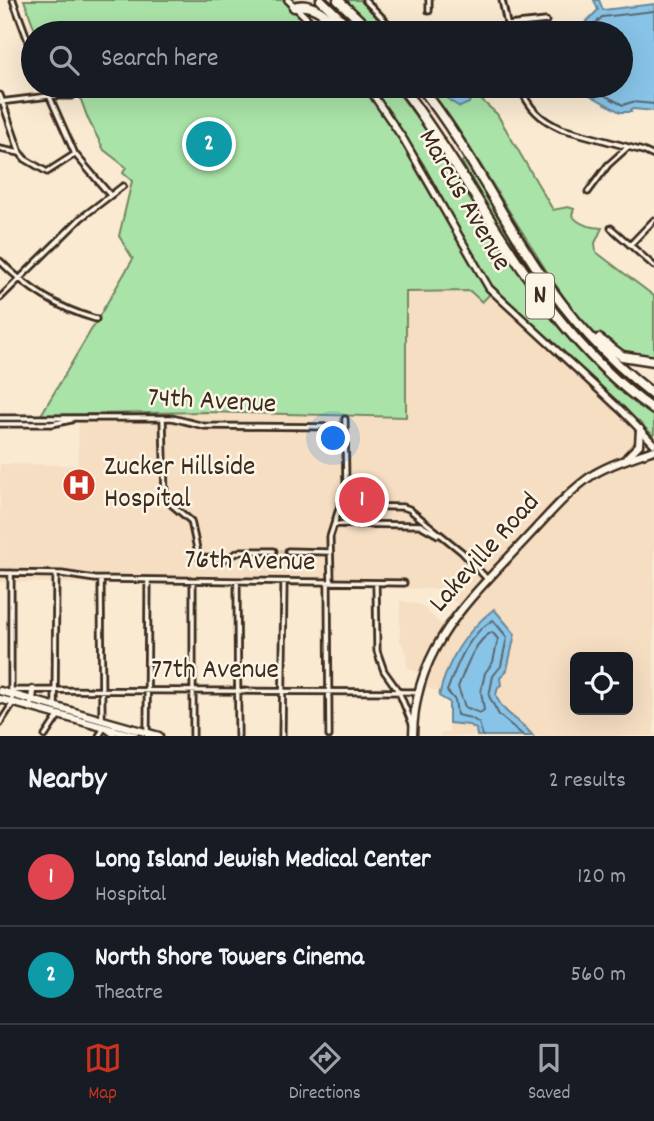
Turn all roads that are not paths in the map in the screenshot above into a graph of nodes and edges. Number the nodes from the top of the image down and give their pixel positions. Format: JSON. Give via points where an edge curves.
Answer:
{"nodes":[{"id":1,"x":13,"y":0,"type":"edge"},
{"id":2,"x":321,"y":0,"type":"edge"},
{"id":3,"x":338,"y":0,"type":"edge"},
{"id":4,"x":365,"y":0,"type":"edge"},
{"id":5,"x":374,"y":0,"type":"edge"},
{"id":6,"x":429,"y":0,"type":"edge"},
{"id":7,"x":502,"y":0,"type":"edge"},
{"id":8,"x":291,"y":4,"type":"edge"},
{"id":9,"x":374,"y":9,"type":"junction"},
{"id":10,"x":429,"y":11,"type":"dead end"},
{"id":11,"x":309,"y":21,"type":"edge"},
{"id":12,"x":330,"y":21,"type":"edge"},
{"id":13,"x":343,"y":21,"type":"edge"},
{"id":14,"x":360,"y":21,"type":"edge"},
{"id":15,"x":385,"y":21,"type":"edge"},
{"id":16,"x":507,"y":21,"type":"edge"},
{"id":17,"x":532,"y":21,"type":"edge"},
{"id":18,"x":546,"y":21,"type":"dead end"},
{"id":19,"x":21,"y":22,"type":"edge"},
{"id":20,"x":0,"y":95,"type":"edge"},
{"id":21,"x":33,"y":98,"type":"edge"},
{"id":22,"x":50,"y":98,"type":"edge"},
{"id":23,"x":375,"y":98,"type":"edge"},
{"id":24,"x":408,"y":98,"type":"edge"},
{"id":25,"x":429,"y":98,"type":"edge"},
{"id":26,"x":526,"y":98,"type":"edge"},
{"id":27,"x":1,"y":102,"type":"edge"},
{"id":28,"x":628,"y":147,"type":"junction"},
{"id":29,"x":0,"y":149,"type":"edge"},
{"id":30,"x":20,"y":153,"type":"junction"},
{"id":31,"x":75,"y":154,"type":"junction"},
{"id":32,"x":654,"y":156,"type":"edge"},
{"id":33,"x":122,"y":186,"type":"dead end"},
{"id":34,"x":588,"y":192,"type":"dead end"},
{"id":35,"x":110,"y":195,"type":"junction"},
{"id":36,"x":654,"y":220,"type":"edge"},
{"id":37,"x":611,"y":228,"type":"dead end"},
{"id":38,"x":630,"y":245,"type":"junction"},
{"id":39,"x":0,"y":261,"type":"edge"},
{"id":40,"x":654,"y":265,"type":"edge"},
{"id":41,"x":19,"y":279,"type":"junction"},
{"id":42,"x":553,"y":292,"type":"junction"},
{"id":43,"x":0,"y":298,"type":"edge"},
{"id":44,"x":96,"y":319,"type":"dead end"},
{"id":45,"x":654,"y":361,"type":"edge"},
{"id":46,"x":654,"y":395,"type":"edge"},
{"id":47,"x":654,"y":410,"type":"edge"},
{"id":48,"x":0,"y":418,"type":"edge"},
{"id":49,"x":77,"y":418,"type":"junction"},
{"id":50,"x":163,"y":418,"type":"junction"},
{"id":51,"x":345,"y":419,"type":"dead end"},
{"id":52,"x":0,"y":425,"type":"edge"},
{"id":53,"x":345,"y":427,"type":"junction"},
{"id":54,"x":640,"y":429,"type":"junction"},
{"id":55,"x":654,"y":444,"type":"edge"},
{"id":56,"x":654,"y":450,"type":"edge"},
{"id":57,"x":622,"y":461,"type":"junction"},
{"id":58,"x":340,"y":506,"type":"junction"},
{"id":59,"x":335,"y":524,"type":"junction"},
{"id":60,"x":446,"y":539,"type":"junction"},
{"id":61,"x":274,"y":551,"type":"tunnel mouth"},
{"id":62,"x":288,"y":551,"type":"tunnel mouth"},
{"id":63,"x":329,"y":552,"type":"junction"},
{"id":64,"x":0,"y":573,"type":"edge"},
{"id":65,"x":11,"y":573,"type":"junction"},
{"id":66,"x":56,"y":574,"type":"junction"},
{"id":67,"x":101,"y":580,"type":"junction"},
{"id":68,"x":148,"y":580,"type":"junction"},
{"id":69,"x":488,"y":580,"type":"junction"},
{"id":70,"x":193,"y":581,"type":"junction"},
{"id":71,"x":237,"y":582,"type":"junction"},
{"id":72,"x":284,"y":582,"type":"junction"},
{"id":73,"x":330,"y":583,"type":"junction"},
{"id":74,"x":376,"y":583,"type":"junction"},
{"id":75,"x":404,"y":583,"type":"dead end"},
{"id":76,"x":33,"y":690,"type":"junction"},
{"id":77,"x":55,"y":690,"type":"junction"},
{"id":78,"x":0,"y":691,"type":"edge"},
{"id":79,"x":100,"y":691,"type":"junction"},
{"id":80,"x":146,"y":691,"type":"junction"},
{"id":81,"x":192,"y":691,"type":"junction"},
{"id":82,"x":239,"y":691,"type":"junction"},
{"id":83,"x":11,"y":692,"type":"junction"},
{"id":84,"x":283,"y":692,"type":"junction"},
{"id":85,"x":328,"y":692,"type":"junction"},
{"id":86,"x":399,"y":692,"type":"junction"},
{"id":87,"x":418,"y":692,"type":"junction"},
{"id":88,"x":0,"y":699,"type":"edge"},
{"id":89,"x":32,"y":702,"type":"junction"},
{"id":90,"x":13,"y":703,"type":"junction"},
{"id":91,"x":57,"y":712,"type":"junction"},
{"id":92,"x":101,"y":720,"type":"junction"},
{"id":93,"x":0,"y":723,"type":"edge"},
{"id":94,"x":413,"y":727,"type":"junction"},
{"id":95,"x":104,"y":728,"type":"junction"},
{"id":96,"x":147,"y":735,"type":"edge"},
{"id":97,"x":45,"y":736,"type":"edge"},
{"id":98,"x":99,"y":736,"type":"edge"},
{"id":99,"x":115,"y":736,"type":"edge"},
{"id":100,"x":135,"y":736,"type":"edge"},
{"id":101,"x":159,"y":736,"type":"edge"},
{"id":102,"x":193,"y":736,"type":"edge"},
{"id":103,"x":238,"y":736,"type":"edge"},
{"id":104,"x":282,"y":736,"type":"edge"},
{"id":105,"x":328,"y":736,"type":"edge"},
{"id":106,"x":413,"y":736,"type":"edge"}],
"edges":[{"from":1,"to":19,"type":"street"},
{"from":2,"to":13,"type":"highway"},
{"from":3,"to":14,"type":"highway"},
{"from":4,"to":9,"type":"street"},
{"from":5,"to":9,"type":"street"},
{"from":6,"to":10,"type":"street"},
{"from":7,"to":16,"type":"street"},
{"from":8,"to":11,"type":"main road"},
{"from":8,"to":12,"type":"highway","via":[[310,5]]},
{"from":9,"to":15,"type":"street"},
{"from":17,"to":18,"type":"street"},
{"from":20,"to":27,"type":"street"},
{"from":21,"to":27,"type":"street"},
{"from":22,"to":31,"type":"street"},
{"from":23,"to":54,"type":"main road","name":"Marcus Avenue","via":[[489,288]]},
{"from":24,"to":47,"type":"highway","number":"N","via":[[556,317],[603,368]]},
{"from":25,"to":42,"type":"highway","number":"N","via":[[467,151]]},
{"from":26,"to":28,"type":"street","via":[[549,124]]},
{"from":27,"to":30,"type":"street"},
{"from":28,"to":32,"type":"street"},
{"from":28,"to":34,"type":"street"},
{"from":29,"to":30,"type":"street"},
{"from":30,"to":31,"type":"street","via":[[47,172]]},
{"from":31,"to":35,"type":"street"},
{"from":33,"to":35,"type":"street"},
{"from":35,"to":41,"type":"street"},
{"from":36,"to":38,"type":"street"},
{"from":37,"to":38,"type":"street"},
{"from":38,"to":40,"type":"street"},
{"from":39,"to":41,"type":"street"},
{"from":41,"to":43,"type":"street"},
{"from":41,"to":44,"type":"street","via":[[51,302]]},
{"from":42,"to":45,"type":"highway","via":[[612,350],[634,360]]},
{"from":42,"to":46,"type":"highway","number":"N","via":[[602,349]]},
{"from":48,"to":49,"type":"street","name":"74th Avenue"},
{"from":49,"to":50,"type":"street","name":"74th Avenue"},
{"from":49,"to":52,"type":"street","name":"74th Avenue","via":[[52,424]]},
{"from":50,"to":53,"type":"street","name":"74th Avenue","via":[[204,426]]},
{"from":50,"to":61,"type":"street","via":[[165,499],[191,521],[199,558]]},
{"from":51,"to":53,"type":"street"},
{"from":53,"to":58,"type":"street","via":[[346,486]]},
{"from":54,"to":55,"type":"main road","name":"Marcus Avenue"},
{"from":54,"to":57,"type":"main road","via":[[639,445]]},
{"from":56,"to":57,"type":"main road","name":"Lakeville Road"},
{"from":57,"to":69,"type":"main road","name":"Lakeville Road","via":[[593,475],[569,495]]},
{"from":58,"to":59,"type":"street"},
{"from":58,"to":60,"type":"street","via":[[406,507]]},
{"from":59,"to":60,"type":"street","via":[[420,525]]},
{"from":59,"to":63,"type":"street"},
{"from":60,"to":69,"type":"street"},
{"from":62,"to":63,"type":"street"},
{"from":63,"to":73,"type":"street"},
{"from":64,"to":65,"type":"street"},
{"from":65,"to":66,"type":"street"},
{"from":65,"to":83,"type":"street"},
{"from":66,"to":67,"type":"street","name":"76th Avenue"},
{"from":66,"to":77,"type":"street"},
{"from":67,"to":68,"type":"street","name":"76th Avenue"},
{"from":67,"to":79,"type":"street"},
{"from":68,"to":70,"type":"street","name":"76th Avenue"},
{"from":68,"to":80,"type":"street"},
{"from":69,"to":87,"type":"main road","name":"Lakeville Road","via":[[442,634]]},
{"from":70,"to":71,"type":"street","name":"76th Avenue"},
{"from":70,"to":81,"type":"street"},
{"from":71,"to":72,"type":"street","name":"76th Avenue"},
{"from":71,"to":82,"type":"street"},
{"from":72,"to":73,"type":"street","name":"76th Avenue"},
{"from":72,"to":84,"type":"street"},
{"from":73,"to":74,"type":"street","name":"76th Avenue"},
{"from":73,"to":85,"type":"street"},
{"from":74,"to":75,"type":"street","name":"76th Avenue"},
{"from":74,"to":86,"type":"street","via":[[377,651]]},
{"from":76,"to":77,"type":"street","name":"77th Avenue"},
{"from":76,"to":83,"type":"street","name":"77th Avenue"},
{"from":76,"to":89,"type":"main road"},
{"from":77,"to":79,"type":"street","name":"77th Avenue"},
{"from":77,"to":91,"type":"street"},
{"from":78,"to":83,"type":"main road"},
{"from":79,"to":80,"type":"street","name":"77th Avenue"},
{"from":79,"to":92,"type":"street"},
{"from":80,"to":81,"type":"street","name":"77th Avenue"},
{"from":80,"to":96,"type":"street"},
{"from":81,"to":82,"type":"street","name":"77th Avenue"},
{"from":81,"to":102,"type":"street"},
{"from":82,"to":84,"type":"street","name":"77th Avenue"},
{"from":82,"to":103,"type":"street"},
{"from":83,"to":89,"type":"main road"},
{"from":83,"to":90,"type":"street"},
{"from":84,"to":85,"type":"street","name":"77th Avenue"},
{"from":84,"to":104,"type":"street"},
{"from":85,"to":86,"type":"street","name":"77th Avenue"},
{"from":85,"to":105,"type":"street"},
{"from":86,"to":87,"type":"street","name":"77th Avenue"},
{"from":86,"to":94,"type":"street"},
{"from":87,"to":94,"type":"main road","name":"Lakeville Road"},
{"from":88,"to":90,"type":"main road"},
{"from":89,"to":91,"type":"main road"},
{"from":90,"to":91,"type":"main road"},
{"from":90,"to":93,"type":"street"},
{"from":91,"to":92,"type":"main road"},
{"from":91,"to":95,"type":"main road"},
{"from":91,"to":97,"type":"street"},
{"from":92,"to":95,"type":"street"},
{"from":92,"to":96,"type":"main road"},
{"from":94,"to":106,"type":"main road","name":"Lakeville Road"},
{"from":95,"to":98,"type":"street"},
{"from":95,"to":99,"type":"street"},
{"from":95,"to":100,"type":"main road"},
{"from":96,"to":101,"type":"main road"}]}
